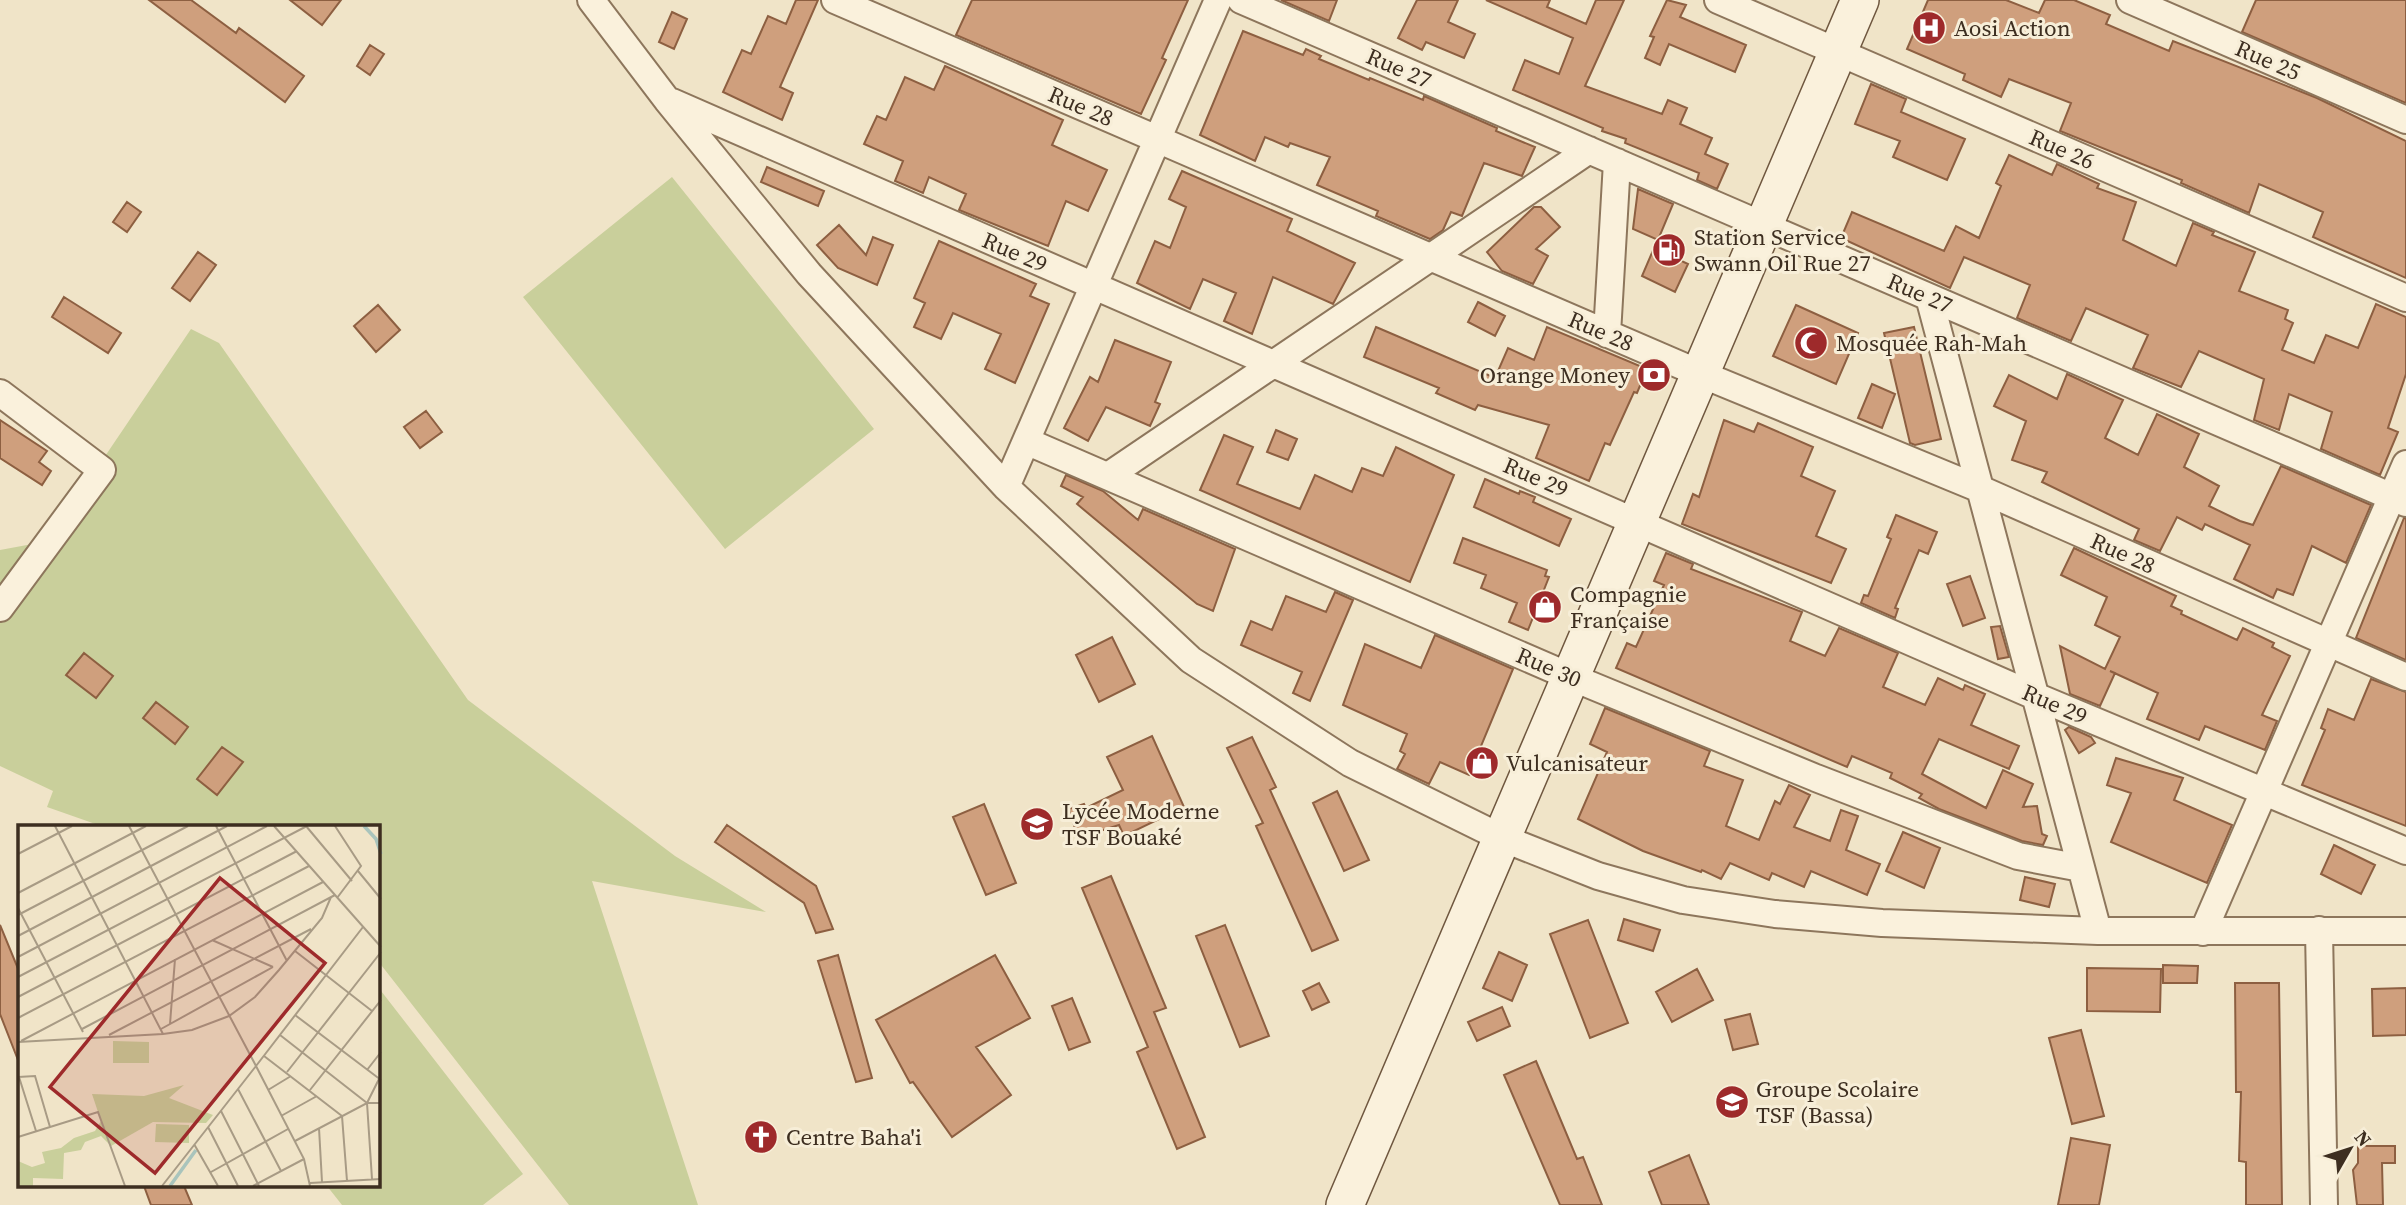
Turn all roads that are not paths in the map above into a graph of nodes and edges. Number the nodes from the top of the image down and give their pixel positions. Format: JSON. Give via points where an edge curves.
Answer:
{"nodes":[{"id":1,"x":591,"y":0,"type":"edge"},
{"id":2,"x":835,"y":0,"type":"edge"},
{"id":3,"x":1218,"y":0,"type":"edge"},
{"id":4,"x":1241,"y":0,"type":"edge"},
{"id":5,"x":1718,"y":0,"type":"edge"},
{"id":6,"x":1860,"y":0,"type":"edge"},
{"id":7,"x":2130,"y":0,"type":"edge"},
{"id":8,"x":1838,"y":52,"type":"junction"},
{"id":9,"x":667,"y":100,"type":"junction"},
{"id":10,"x":2406,"y":120,"type":"edge"},
{"id":11,"x":1158,"y":139,"type":"junction"},
{"id":12,"x":1589,"y":150,"type":"junction"},
{"id":13,"x":1617,"y":162,"type":"junction"},
{"id":14,"x":1764,"y":226,"type":"junction"},
{"id":15,"x":1431,"y":257,"type":"junction"},
{"id":16,"x":1094,"y":286,"type":"junction"},
{"id":17,"x":1929,"y":297,"type":"junction"},
{"id":18,"x":2406,"y":298,"type":"edge"},
{"id":19,"x":1607,"y":334,"type":"junction"},
{"id":20,"x":1273,"y":364,"type":"junction"},
{"id":21,"x":1701,"y":374,"type":"junction"},
{"id":22,"x":0,"y":393,"type":"edge"},
{"id":23,"x":1026,"y":441,"type":"junction"},
{"id":24,"x":2406,"y":464,"type":"edge"},
{"id":25,"x":1108,"y":476,"type":"junction"},
{"id":26,"x":1006,"y":487,"type":"junction"},
{"id":27,"x":1980,"y":489,"type":"junction"},
{"id":28,"x":2399,"y":500,"type":"edge"},
{"id":29,"x":1637,"y":521,"type":"junction"},
{"id":30,"x":0,"y":608,"type":"edge"},
{"id":31,"x":2328,"y":645,"type":"junction"},
{"id":32,"x":1571,"y":677,"type":"junction"},
{"id":33,"x":2406,"y":677,"type":"edge"},
{"id":34,"x":2035,"y":696,"type":"junction"},
{"id":35,"x":2264,"y":793,"type":"junction"},
{"id":36,"x":1502,"y":838,"type":"junction"},
{"id":37,"x":2406,"y":851,"type":"edge"},
{"id":38,"x":2081,"y":868,"type":"junction"},
{"id":39,"x":2319,"y":930,"type":"junction"},
{"id":40,"x":2098,"y":931,"type":"junction"},
{"id":41,"x":2406,"y":931,"type":"edge"},
{"id":42,"x":2203,"y":932,"type":"junction"},
{"id":43,"x":1345,"y":1205,"type":"edge"},
{"id":44,"x":2324,"y":1205,"type":"edge"}],
"edges":[{"from":1,"to":9,"type":"street"},
{"from":2,"to":11,"type":"street","name":"Rue 28"},
{"from":3,"to":11,"type":"street"},
{"from":4,"to":12,"type":"street","name":"Rue 27"},
{"from":5,"to":8,"type":"street","name":"Rue 26"},
{"from":6,"to":8,"type":"main road"},
{"from":7,"to":10,"type":"street","name":"Rue 25"},
{"from":8,"to":14,"type":"main road"},
{"from":8,"to":18,"type":"street","name":"Rue 26"},
{"from":9,"to":16,"type":"street","name":"Rue 29"},
{"from":9,"to":26,"type":"street","via":[[809,274]]},
{"from":11,"to":15,"type":"street","name":"Rue 28"},
{"from":11,"to":16,"type":"street"},
{"from":12,"to":13,"type":"street","name":"Rue 27"},
{"from":12,"to":15,"type":"street"},
{"from":13,"to":14,"type":"street","name":"Rue 27"},
{"from":13,"to":19,"type":"street"},
{"from":14,"to":17,"type":"street","name":"Rue 27"},
{"from":14,"to":21,"type":"main road"},
{"from":15,"to":19,"type":"street","name":"Rue 28"},
{"from":15,"to":20,"type":"street"},
{"from":16,"to":20,"type":"street","name":"Rue 29"},
{"from":16,"to":23,"type":"street"},
{"from":17,"to":27,"type":"street"},
{"from":17,"to":28,"type":"street","name":"Rue 27"},
{"from":19,"to":21,"type":"street","name":"Rue 28"},
{"from":20,"to":25,"type":"street"},
{"from":20,"to":29,"type":"street","name":"Rue 29"},
{"from":21,"to":27,"type":"street","name":"Rue 28"},
{"from":21,"to":29,"type":"main road"},
{"from":22,"to":30,"type":"street","via":[[102,470]]},
{"from":23,"to":25,"type":"street","name":"Rue 30"},
{"from":23,"to":26,"type":"street"},
{"from":24,"to":28,"type":"street"},
{"from":25,"to":32,"type":"street","name":"Rue 30"},
{"from":26,"to":36,"type":"street","via":[[1191,660],[1350,763]]},
{"from":27,"to":31,"type":"street","name":"Rue 28"},
{"from":27,"to":34,"type":"street"},
{"from":28,"to":31,"type":"street"},
{"from":29,"to":32,"type":"main road"},
{"from":29,"to":34,"type":"street","name":"Rue 29"},
{"from":31,"to":33,"type":"street","name":"Rue 28"},
{"from":31,"to":35,"type":"street"},
{"from":32,"to":36,"type":"main road"},
{"from":32,"to":38,"type":"street","name":"Rue 30","via":[[2018,856]]},
{"from":34,"to":35,"type":"street","name":"Rue 29"},
{"from":34,"to":38,"type":"street"},
{"from":35,"to":37,"type":"street","name":"Rue 29"},
{"from":35,"to":42,"type":"street"},
{"from":36,"to":40,"type":"street","via":[[1598,876],[1683,900],[1882,923]]},
{"from":36,"to":43,"type":"main road"},
{"from":38,"to":40,"type":"street"},
{"from":39,"to":41,"type":"street"},
{"from":39,"to":42,"type":"street"},
{"from":39,"to":44,"type":"street"},
{"from":40,"to":42,"type":"street"}]}
